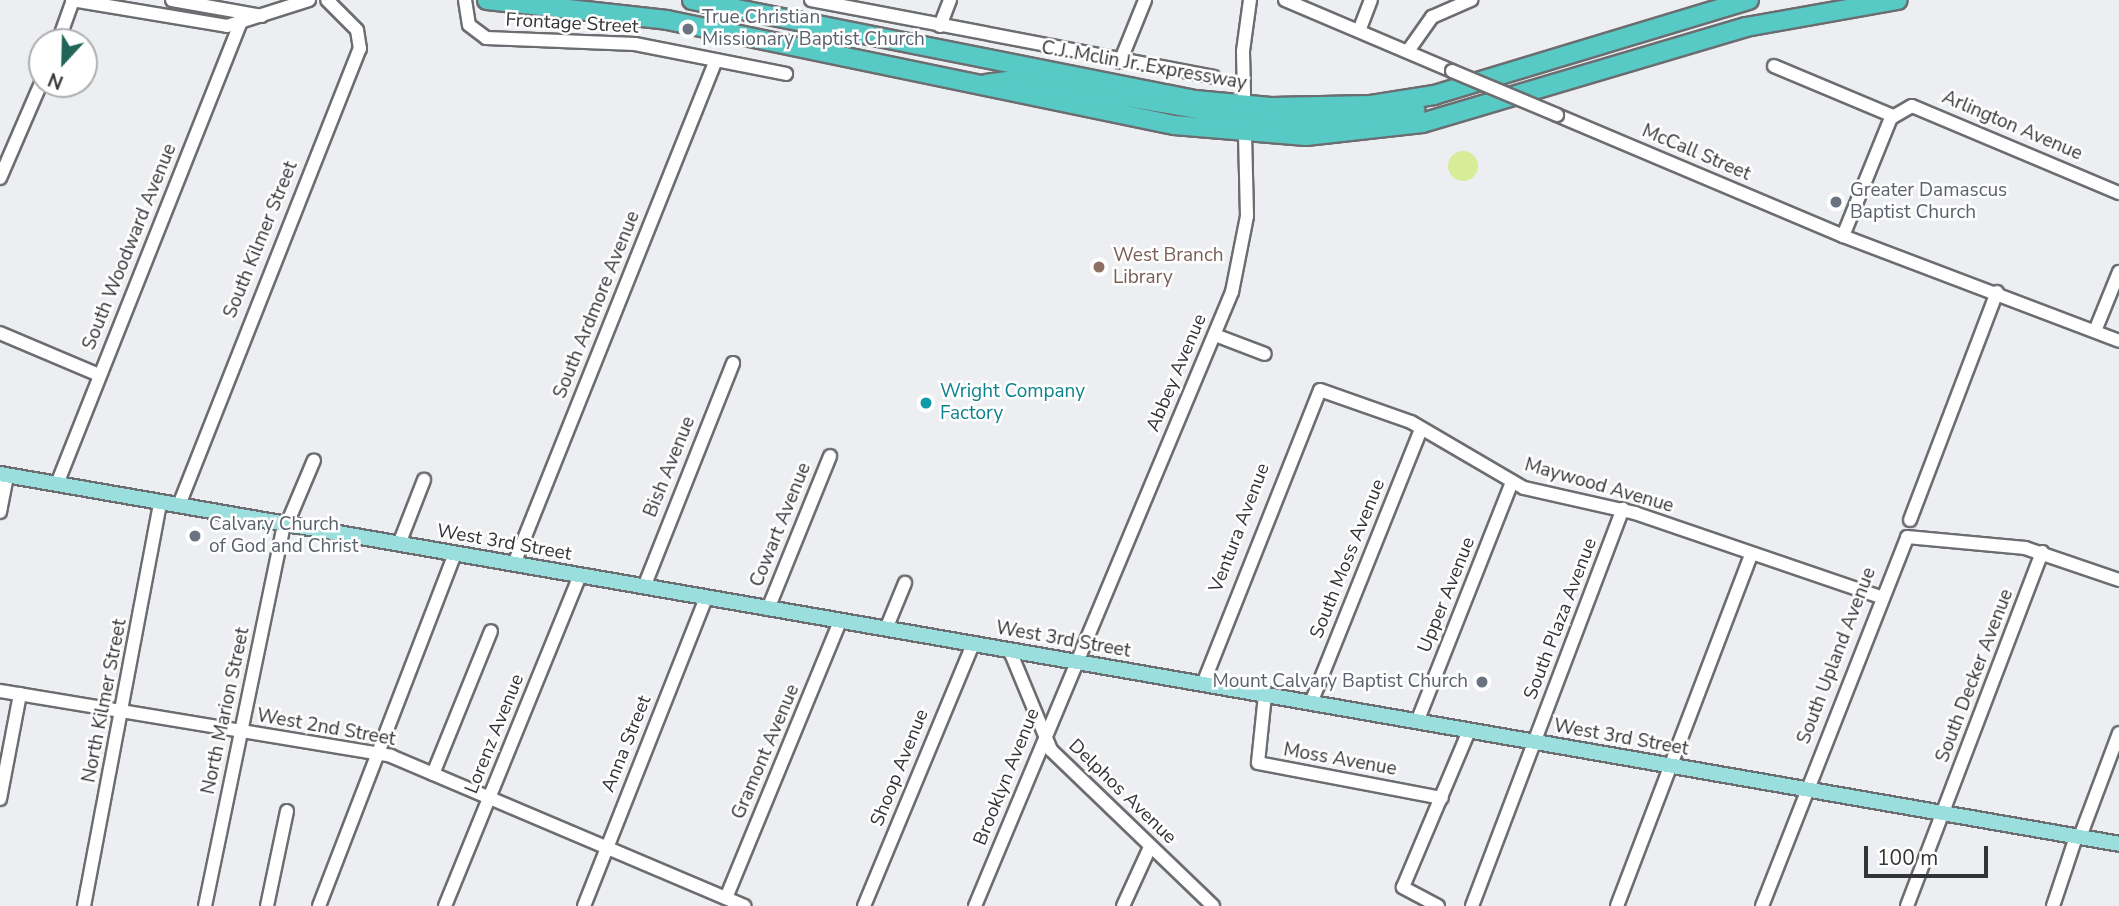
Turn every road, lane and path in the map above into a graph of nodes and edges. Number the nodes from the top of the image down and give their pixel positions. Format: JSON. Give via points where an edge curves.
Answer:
{"nodes":[{"id":1,"x":72,"y":0,"type":"edge"},
{"id":2,"x":172,"y":0,"type":"edge"},
{"id":3,"x":309,"y":0,"type":"edge"},
{"id":4,"x":327,"y":0,"type":"edge"},
{"id":5,"x":465,"y":0,"type":"edge"},
{"id":6,"x":487,"y":0,"type":"edge"},
{"id":7,"x":692,"y":0,"type":"edge"},
{"id":8,"x":811,"y":0,"type":"edge"},
{"id":9,"x":950,"y":0,"type":"edge"},
{"id":10,"x":1145,"y":0,"type":"edge"},
{"id":11,"x":1250,"y":0,"type":"edge"},
{"id":12,"x":1285,"y":0,"type":"edge"},
{"id":13,"x":1371,"y":0,"type":"edge"},
{"id":14,"x":1471,"y":0,"type":"edge"},
{"id":15,"x":1749,"y":0,"type":"edge"},
{"id":16,"x":1898,"y":0,"type":"edge"},
{"id":17,"x":495,"y":1,"type":"edge"},
{"id":18,"x":842,"y":3,"type":"edge"},
{"id":19,"x":266,"y":16,"type":"junction"},
{"id":20,"x":240,"y":24,"type":"junction"},
{"id":21,"x":940,"y":26,"type":"junction"},
{"id":22,"x":63,"y":28,"type":"edge"},
{"id":23,"x":1359,"y":30,"type":"junction"},
{"id":24,"x":1408,"y":51,"type":"junction"},
{"id":25,"x":716,"y":60,"type":"junction"},
{"id":26,"x":1120,"y":62,"type":"junction"},
{"id":27,"x":1774,"y":66,"type":"dead end"},
{"id":28,"x":786,"y":74,"type":"dead end"},
{"id":29,"x":1214,"y":77,"type":"dead end"},
{"id":30,"x":34,"y":98,"type":"edge"},
{"id":31,"x":1893,"y":116,"type":"junction"},
{"id":32,"x":1245,"y":120,"type":"junction"},
{"id":33,"x":0,"y":178,"type":"edge"},
{"id":34,"x":2119,"y":193,"type":"edge"},
{"id":35,"x":1843,"y":236,"type":"junction"},
{"id":36,"x":2119,"y":272,"type":"edge"},
{"id":37,"x":1997,"y":292,"type":"junction"},
{"id":38,"x":2095,"y":331,"type":"junction"},
{"id":39,"x":0,"y":333,"type":"edge"},
{"id":40,"x":1215,"y":335,"type":"junction"},
{"id":41,"x":2119,"y":341,"type":"edge"},
{"id":42,"x":1265,"y":354,"type":"dead end"},
{"id":43,"x":733,"y":363,"type":"dead end"},
{"id":44,"x":99,"y":375,"type":"junction"},
{"id":45,"x":1320,"y":390,"type":"joint"},
{"id":46,"x":1421,"y":429,"type":"junction"},
{"id":47,"x":830,"y":456,"type":"dead end"},
{"id":48,"x":314,"y":460,"type":"dead end"},
{"id":49,"x":4,"y":474,"type":"edge"},
{"id":50,"x":424,"y":480,"type":"dead end"},
{"id":51,"x":1512,"y":482,"type":"junction"},
{"id":52,"x":57,"y":484,"type":"junction"},
{"id":53,"x":160,"y":502,"type":"junction"},
{"id":54,"x":179,"y":505,"type":"junction"},
{"id":55,"x":1623,"y":509,"type":"junction"},
{"id":56,"x":0,"y":512,"type":"edge"},
{"id":57,"x":1910,"y":520,"type":"dead end"},
{"id":58,"x":286,"y":524,"type":"junction"},
{"id":59,"x":399,"y":544,"type":"junction"},
{"id":60,"x":2042,"y":552,"type":"junction"},
{"id":61,"x":455,"y":554,"type":"junction"},
{"id":62,"x":1751,"y":555,"type":"junction"},
{"id":63,"x":514,"y":564,"type":"junction"},
{"id":64,"x":580,"y":576,"type":"junction"},
{"id":65,"x":2119,"y":580,"type":"edge"},
{"id":66,"x":905,"y":583,"type":"dead end"},
{"id":67,"x":644,"y":587,"type":"junction"},
{"id":68,"x":1881,"y":597,"type":"junction"},
{"id":69,"x":706,"y":598,"type":"junction"},
{"id":70,"x":768,"y":608,"type":"junction"},
{"id":71,"x":839,"y":621,"type":"junction"},
{"id":72,"x":887,"y":629,"type":"junction"},
{"id":73,"x":491,"y":631,"type":"dead end"},
{"id":74,"x":973,"y":644,"type":"junction"},
{"id":75,"x":1010,"y":651,"type":"junction"},
{"id":76,"x":1078,"y":663,"type":"junction"},
{"id":77,"x":1203,"y":684,"type":"junction"},
{"id":78,"x":0,"y":691,"type":"edge"},
{"id":79,"x":20,"y":694,"type":"junction"},
{"id":80,"x":1265,"y":695,"type":"junction"},
{"id":81,"x":1311,"y":703,"type":"junction"},
{"id":82,"x":124,"y":713,"type":"junction"},
{"id":83,"x":1417,"y":722,"type":"junction"},
{"id":84,"x":1469,"y":731,"type":"junction"},
{"id":85,"x":241,"y":733,"type":"junction"},
{"id":86,"x":2119,"y":733,"type":"edge"},
{"id":87,"x":1044,"y":738,"type":"junction"},
{"id":88,"x":1536,"y":743,"type":"junction"},
{"id":89,"x":376,"y":755,"type":"junction"},
{"id":90,"x":1671,"y":766,"type":"junction"},
{"id":91,"x":433,"y":774,"type":"junction"},
{"id":92,"x":1806,"y":790,"type":"junction"},
{"id":93,"x":1442,"y":798,"type":"junction"},
{"id":94,"x":0,"y":799,"type":"edge"},
{"id":95,"x":490,"y":799,"type":"junction"},
{"id":96,"x":287,"y":811,"type":"dead end"},
{"id":97,"x":1943,"y":813,"type":"junction"},
{"id":98,"x":2078,"y":837,"type":"junction"},
{"id":99,"x":2119,"y":844,"type":"edge"},
{"id":100,"x":606,"y":847,"type":"junction"},
{"id":101,"x":1150,"y":847,"type":"junction"},
{"id":102,"x":729,"y":901,"type":"edge"},
{"id":103,"x":83,"y":906,"type":"edge"},
{"id":104,"x":205,"y":906,"type":"edge"},
{"id":105,"x":267,"y":906,"type":"edge"},
{"id":106,"x":319,"y":906,"type":"edge"},
{"id":107,"x":445,"y":906,"type":"edge"},
{"id":108,"x":584,"y":906,"type":"edge"},
{"id":109,"x":746,"y":906,"type":"edge"},
{"id":110,"x":864,"y":906,"type":"edge"},
{"id":111,"x":975,"y":906,"type":"edge"},
{"id":112,"x":1123,"y":906,"type":"edge"},
{"id":113,"x":1213,"y":906,"type":"edge"},
{"id":114,"x":1438,"y":906,"type":"edge"},
{"id":115,"x":1472,"y":906,"type":"edge"},
{"id":116,"x":1617,"y":906,"type":"edge"},
{"id":117,"x":1762,"y":906,"type":"edge"},
{"id":118,"x":1907,"y":906,"type":"edge"},
{"id":119,"x":2053,"y":906,"type":"edge"}],
"edges":[{"from":1,"to":20,"type":"street"},
{"from":1,"to":22,"type":"street"},
{"from":2,"to":19,"type":"street"},
{"from":3,"to":19,"type":"street"},
{"from":4,"to":54,"type":"street","name":"South Kilmer Street","via":[[356,30],[360,49]]},
{"from":5,"to":25,"type":"street","name":"Frontage Street","via":[[469,25],[486,38],[616,42]]},
{"from":6,"to":17,"type":"highway"},
{"from":7,"to":32,"type":"highway","name":"C.J. Mclin Jr. Expressway"},
{"from":8,"to":18,"type":"street"},
{"from":9,"to":21,"type":"street"},
{"from":10,"to":26,"type":"street"},
{"from":11,"to":32,"type":"street","name":"Abbey Avenue"},
{"from":12,"to":23,"type":"street","name":"McCall Street"},
{"from":13,"to":23,"type":"street"},
{"from":14,"to":24,"type":"street","via":[[1432,17]]},
{"from":15,"to":32,"type":"highway","via":[[1434,95],[1414,110],[1388,116]]},
{"from":16,"to":32,"type":"highway","name":"C.J. Mclin Jr. Expressway","via":[[1746,27],[1526,94],[1378,130]]},
{"from":17,"to":32,"type":"highway","via":[[633,14],[980,85],[1020,79]]},
{"from":18,"to":21,"type":"street"},
{"from":19,"to":20,"type":"street"},
{"from":20,"to":44,"type":"street","name":"South Woodward Avenue"},
{"from":21,"to":26,"type":"street"},
{"from":23,"to":24,"type":"street","name":"McCall Street"},
{"from":24,"to":35,"type":"street","name":"McCall Street","bridge":true},
{"from":25,"to":28,"type":"street","name":"Frontage Street"},
{"from":25,"to":63,"type":"street","name":"South Ardmore Avenue"},
{"from":26,"to":29,"type":"street"},
{"from":27,"to":31,"type":"street"},
{"from":30,"to":33,"type":"street"},
{"from":31,"to":34,"type":"street","name":"Arlington Avenue","via":[[1920,107]]},
{"from":31,"to":35,"type":"street"},
{"from":32,"to":40,"type":"street","name":"Abbey Avenue","via":[[1244,244]]},
{"from":35,"to":37,"type":"street","name":"McCall Street"},
{"from":36,"to":38,"type":"street"},
{"from":37,"to":38,"type":"street","name":"McCall Street"},
{"from":37,"to":57,"type":"street"},
{"from":38,"to":41,"type":"street","name":"McCall Street"},
{"from":39,"to":44,"type":"street"},
{"from":40,"to":42,"type":"street"},
{"from":40,"to":76,"type":"street","name":"Abbey Avenue"},
{"from":43,"to":67,"type":"street","name":"Bish Avenue"},
{"from":44,"to":52,"type":"street","name":"South Woodward Avenue"},
{"from":45,"to":46,"type":"street","name":"Maywood Avenue"},
{"from":45,"to":77,"type":"street","name":"Ventura Avenue"},
{"from":46,"to":51,"type":"street","name":"Maywood Avenue","via":[[1469,450]]},
{"from":46,"to":81,"type":"street","name":"South Moss Avenue"},
{"from":47,"to":70,"type":"street","name":"Cowart Avenue"},
{"from":48,"to":58,"type":"street","name":"North Marion Street"},
{"from":49,"to":52,"type":"main road","name":"West 3rd Street"},
{"from":49,"to":56,"type":"street"},
{"from":50,"to":59,"type":"street"},
{"from":51,"to":55,"type":"street","name":"Maywood Avenue"},
{"from":51,"to":83,"type":"street","name":"Upper Avenue"},
{"from":52,"to":53,"type":"main road","name":"West 3rd Street"},
{"from":53,"to":54,"type":"main road","name":"West 3rd Street"},
{"from":53,"to":82,"type":"street","name":"North Kilmer Street"},
{"from":54,"to":58,"type":"main road","name":"West 3rd Street"},
{"from":55,"to":62,"type":"street","name":"Maywood Avenue"},
{"from":55,"to":88,"type":"street","name":"South Plaza Avenue"},
{"from":58,"to":59,"type":"main road","name":"West 3rd Street"},
{"from":58,"to":85,"type":"street","name":"North Marion Street"},
{"from":59,"to":61,"type":"main road","name":"West 3rd Street"},
{"from":60,"to":65,"type":"street"},
{"from":60,"to":68,"type":"street","name":"South Upland Avenue","via":[[1907,537]]},
{"from":60,"to":97,"type":"street","name":"South Decker Avenue"},
{"from":61,"to":63,"type":"main road","name":"West 3rd Street"},
{"from":61,"to":89,"type":"street"},
{"from":62,"to":68,"type":"street","name":"Maywood Avenue"},
{"from":62,"to":90,"type":"street"},
{"from":63,"to":64,"type":"main road","name":"West 3rd Street"},
{"from":64,"to":67,"type":"main road","name":"West 3rd Street"},
{"from":64,"to":95,"type":"street","name":"Lorenz Avenue"},
{"from":66,"to":72,"type":"street"},
{"from":67,"to":69,"type":"main road","name":"West 3rd Street"},
{"from":68,"to":92,"type":"street","name":"South Upland Avenue"},
{"from":69,"to":70,"type":"main road","name":"West 3rd Street"},
{"from":69,"to":100,"type":"street","name":"Anna Street"},
{"from":70,"to":71,"type":"main road","name":"West 3rd Street"},
{"from":71,"to":72,"type":"main road","name":"West 3rd Street"},
{"from":71,"to":102,"type":"street","name":"Gramont Avenue"},
{"from":72,"to":74,"type":"main road","name":"West 3rd Street"},
{"from":73,"to":91,"type":"street"},
{"from":74,"to":75,"type":"main road","name":"West 3rd Street"},
{"from":74,"to":110,"type":"street","name":"Shoop Avenue"},
{"from":75,"to":76,"type":"main road","name":"West 3rd Street"},
{"from":75,"to":87,"type":"street","name":"Delphos Avenue"},
{"from":76,"to":77,"type":"main road","name":"West 3rd Street"},
{"from":76,"to":87,"type":"street","name":"Brooklyn Avenue"},
{"from":77,"to":80,"type":"main road","name":"West 3rd Street"},
{"from":78,"to":79,"type":"street","name":"West 2nd Street"},
{"from":79,"to":82,"type":"street","name":"West 2nd Street"},
{"from":79,"to":94,"type":"street"},
{"from":80,"to":81,"type":"main road","name":"West 3rd Street"},
{"from":80,"to":93,"type":"street","name":"Moss Avenue","via":[[1258,763]]},
{"from":81,"to":83,"type":"main road","name":"West 3rd Street"},
{"from":82,"to":85,"type":"street","name":"West 2nd Street"},
{"from":82,"to":103,"type":"street","name":"North Kilmer Street"},
{"from":83,"to":84,"type":"main road","name":"West 3rd Street"},
{"from":84,"to":88,"type":"main road","name":"West 3rd Street"},
{"from":84,"to":93,"type":"street"},
{"from":85,"to":89,"type":"street","name":"West 2nd Street"},
{"from":85,"to":104,"type":"street","name":"North Marion Street"},
{"from":86,"to":98,"type":"street"},
{"from":87,"to":101,"type":"street","name":"Delphos Avenue"},
{"from":87,"to":111,"type":"street","name":"Brooklyn Avenue"},
{"from":88,"to":90,"type":"main road","name":"West 3rd Street"},
{"from":88,"to":115,"type":"street","name":"South Plaza Avenue"},
{"from":89,"to":91,"type":"street","name":"West 2nd Street"},
{"from":89,"to":106,"type":"street","via":[[374,775]]},
{"from":90,"to":92,"type":"main road","name":"West 3rd Street"},
{"from":90,"to":116,"type":"street"},
{"from":91,"to":95,"type":"street","name":"West 2nd Street"},
{"from":92,"to":97,"type":"main road","name":"West 3rd Street"},
{"from":92,"to":117,"type":"street","name":"South Upland Avenue"},
{"from":93,"to":114,"type":"street","via":[[1404,887]]},
{"from":95,"to":100,"type":"street","name":"West 2nd Street"},
{"from":95,"to":107,"type":"street","name":"Lorenz Avenue"},
{"from":96,"to":105,"type":"street"},
{"from":97,"to":98,"type":"main road","name":"West 3rd Street"},
{"from":97,"to":118,"type":"street","name":"South Decker Avenue"},
{"from":98,"to":99,"type":"main road","name":"West 3rd Street"},
{"from":98,"to":119,"type":"street"},
{"from":100,"to":102,"type":"street","name":"West 2nd Street"},
{"from":100,"to":108,"type":"street","name":"Anna Street"},
{"from":101,"to":112,"type":"street"},
{"from":101,"to":113,"type":"street","name":"Delphos Avenue"},
{"from":102,"to":109,"type":"street","name":"West 2nd Street"}]}
